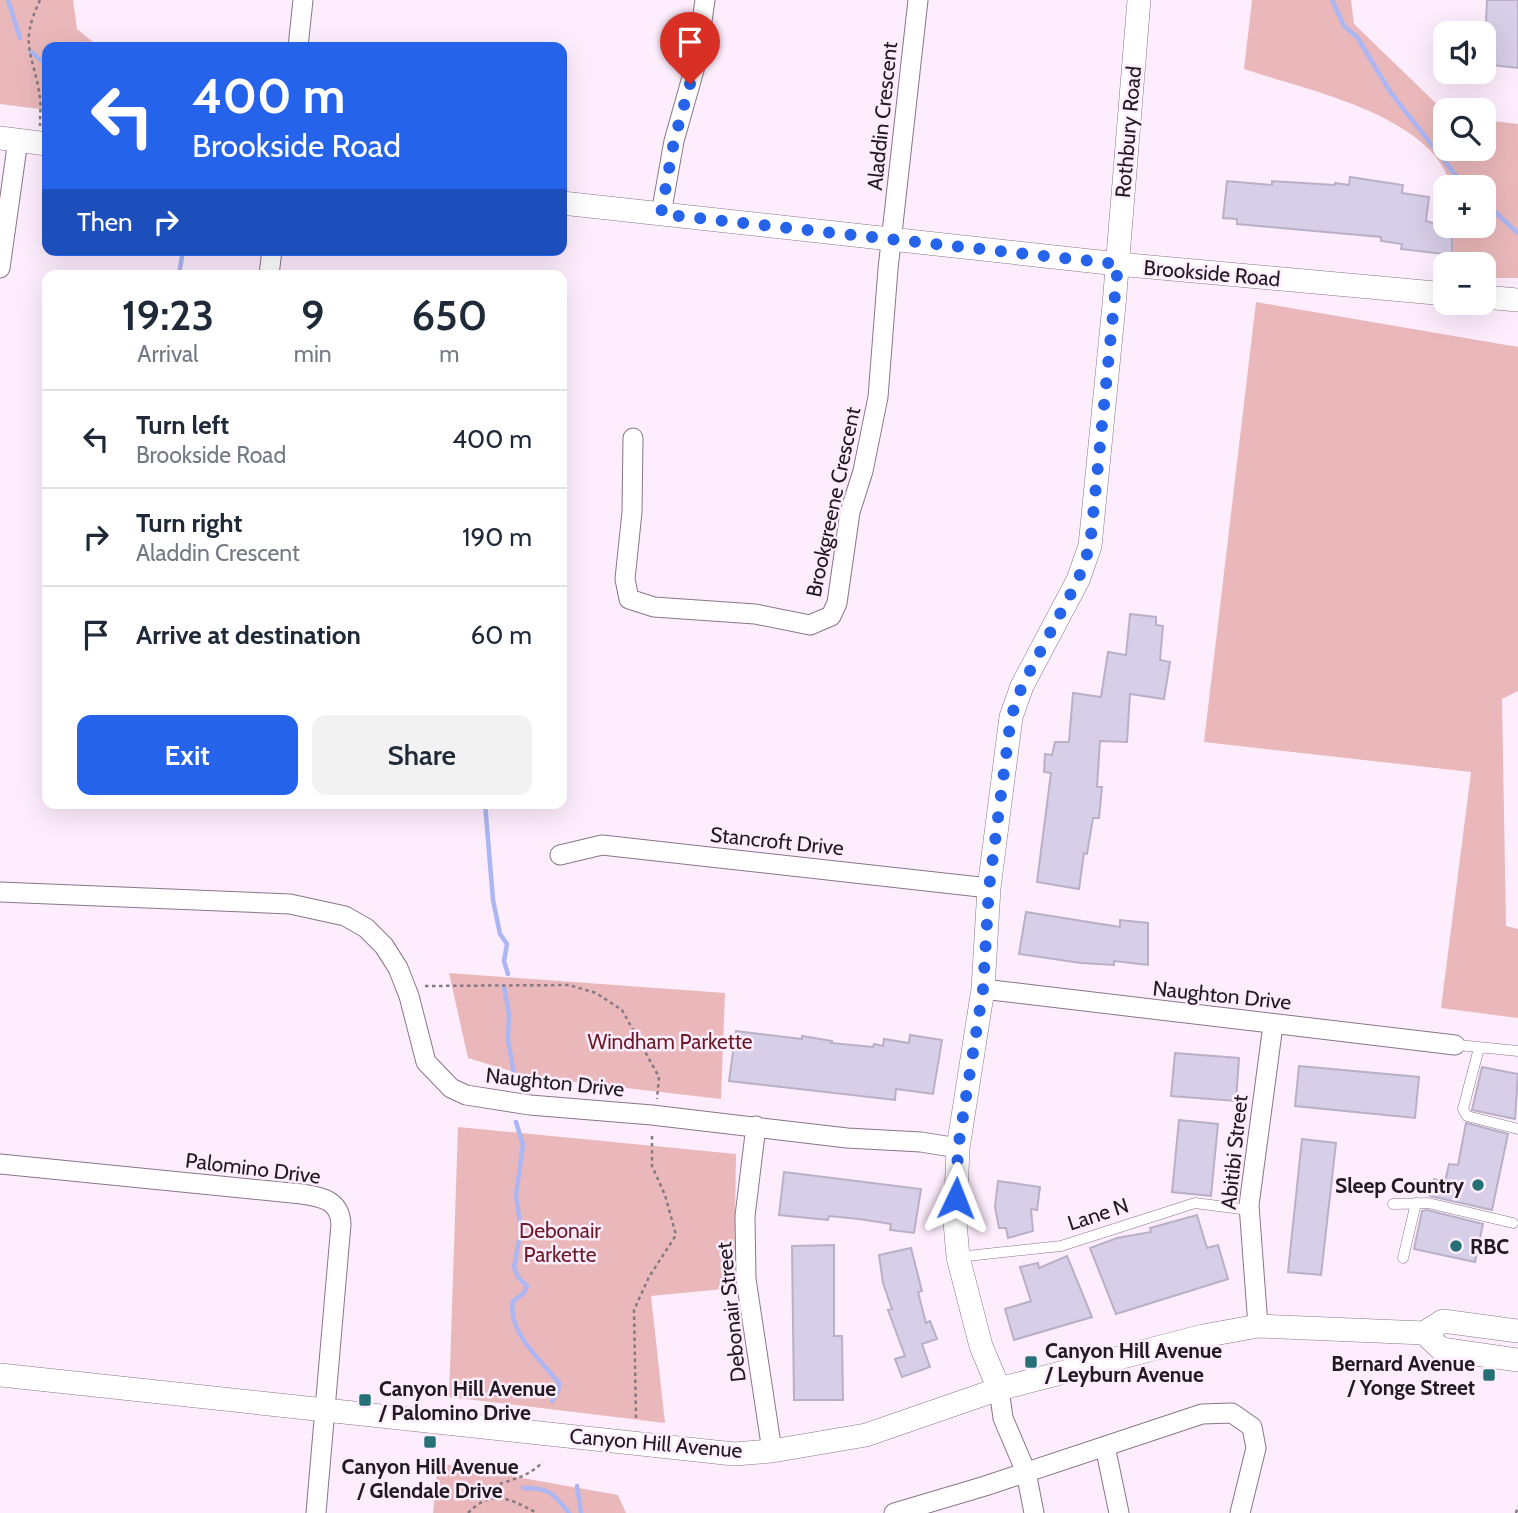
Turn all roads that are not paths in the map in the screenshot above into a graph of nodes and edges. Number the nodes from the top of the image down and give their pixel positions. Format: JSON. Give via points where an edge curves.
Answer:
{"nodes":[{"id":1,"x":303,"y":0,"type":"edge"},
{"id":2,"x":705,"y":0,"type":"edge"},
{"id":3,"x":918,"y":0,"type":"edge"},
{"id":4,"x":1139,"y":0,"type":"edge"},
{"id":5,"x":299,"y":42,"type":"edge"},
{"id":6,"x":42,"y":137,"type":"edge"},
{"id":7,"x":9,"y":139,"type":"edge"},
{"id":8,"x":567,"y":204,"type":"edge"},
{"id":9,"x":661,"y":214,"type":"junction"},
{"id":10,"x":891,"y":238,"type":"junction"},
{"id":11,"x":1118,"y":264,"type":"junction"},
{"id":12,"x":0,"y":268,"type":"edge"},
{"id":13,"x":1433,"y":293,"type":"edge"},
{"id":14,"x":1496,"y":298,"type":"edge"},
{"id":15,"x":1518,"y":300,"type":"edge"},
{"id":16,"x":633,"y":438,"type":"dead end"},
{"id":17,"x":560,"y":855,"type":"dead end"},
{"id":18,"x":989,"y":888,"type":"junction"},
{"id":19,"x":0,"y":892,"type":"edge"},
{"id":20,"x":983,"y":989,"type":"junction"},
{"id":21,"x":1273,"y":1025,"type":"junction"},
{"id":22,"x":1456,"y":1045,"type":"joint"},
{"id":23,"x":1479,"y":1048,"type":"junction"},
{"id":24,"x":1518,"y":1051,"type":"edge"},
{"id":25,"x":756,"y":1126,"type":"junction"},
{"id":26,"x":1518,"y":1129,"type":"edge"},
{"id":27,"x":958,"y":1148,"type":"junction"},
{"id":28,"x":0,"y":1164,"type":"edge"},
{"id":29,"x":1416,"y":1203,"type":"junction"},
{"id":30,"x":1393,"y":1204,"type":"dead end"},
{"id":31,"x":1249,"y":1210,"type":"junction"},
{"id":32,"x":1513,"y":1223,"type":"dead end"},
{"id":33,"x":958,"y":1257,"type":"junction"},
{"id":34,"x":1403,"y":1258,"type":"dead end"},
{"id":35,"x":1258,"y":1326,"type":"junction"},
{"id":36,"x":1518,"y":1331,"type":"edge"},
{"id":37,"x":1424,"y":1333,"type":"junction"},
{"id":38,"x":1518,"y":1360,"type":"edge"},
{"id":39,"x":0,"y":1375,"type":"edge"},
{"id":40,"x":999,"y":1389,"type":"junction"},
{"id":41,"x":324,"y":1408,"type":"junction"},
{"id":42,"x":1105,"y":1446,"type":"junction"},
{"id":43,"x":772,"y":1451,"type":"junction"},
{"id":44,"x":1026,"y":1472,"type":"junction"},
{"id":45,"x":951,"y":1505,"type":"edge"},
{"id":46,"x":316,"y":1513,"type":"edge"},
{"id":47,"x":894,"y":1513,"type":"edge"},
{"id":48,"x":1034,"y":1513,"type":"edge"},
{"id":49,"x":1119,"y":1513,"type":"edge"},
{"id":50,"x":1240,"y":1513,"type":"edge"}],
"edges":[{"from":1,"to":5,"type":"street"},
{"from":2,"to":9,"type":"street"},
{"from":3,"to":10,"type":"street","name":"Aladdin Crescent"},
{"from":4,"to":11,"type":"street","name":"Rothbury Road"},
{"from":6,"to":7,"type":"street"},
{"from":7,"to":12,"type":"street"},
{"from":8,"to":9,"type":"street","name":"Brookside Road"},
{"from":9,"to":10,"type":"street","name":"Brookside Road"},
{"from":10,"to":11,"type":"street","name":"Brookside Road"},
{"from":10,"to":16,"type":"street","name":"Brookgreene Crescent","via":[[878,397],[863,471],[849,512],[837,603],[831,616],[810,625],[755,614],[654,607],[629,598],[625,579]]},
{"from":11,"to":13,"type":"street","name":"Brookside Road"},
{"from":11,"to":18,"type":"street","name":"Rothbury Road","via":[[1090,546],[1011,717]]},
{"from":14,"to":15,"type":"street"},
{"from":17,"to":18,"type":"street","name":"Stancroft Drive","via":[[602,845]]},
{"from":18,"to":20,"type":"street","name":"Rothbury Road"},
{"from":19,"to":25,"type":"street","name":"Naughton Drive","via":[[290,904],[345,916],[366,928],[398,968],[426,1062],[451,1088],[466,1095],[530,1105]]},
{"from":20,"to":21,"type":"street","name":"Naughton Drive"},
{"from":20,"to":27,"type":"street","name":"Rothbury Road"},
{"from":21,"to":22,"type":"street","name":"Naughton Drive"},
{"from":21,"to":31,"type":"street","name":"Abitibi Street"},
{"from":22,"to":23,"type":"lane"},
{"from":23,"to":24,"type":"lane"},
{"from":23,"to":26,"type":"lane","via":[[1464,1109],[1467,1116]]},
{"from":25,"to":27,"type":"street","name":"Naughton Drive"},
{"from":25,"to":43,"type":"street","name":"Debonair Street","via":[[745,1216],[746,1279]]},
{"from":27,"to":33,"type":"street","name":"Rothbury Road"},
{"from":28,"to":41,"type":"street","name":"Palomino Drive","via":[[302,1194],[332,1202],[341,1224]]},
{"from":29,"to":30,"type":"lane"},
{"from":29,"to":32,"type":"lane"},
{"from":29,"to":34,"type":"lane"},
{"from":31,"to":33,"type":"lane","name":"Lane N","via":[[1195,1203],[1061,1246]]},
{"from":31,"to":35,"type":"street","name":"Abitibi Street"},
{"from":33,"to":40,"type":"street","name":"Rothbury Road","via":[[981,1346]]},
{"from":35,"to":37,"type":"street","name":"Canyon Hill Avenue"},
{"from":35,"to":40,"type":"street","name":"Canyon Hill Avenue"},
{"from":36,"to":37,"type":"street","name":"Canyon Hill Avenue","via":[[1443,1321]]},
{"from":37,"to":38,"type":"street","name":"Canyon Hill Avenue","via":[[1441,1349]]},
{"from":39,"to":41,"type":"street","name":"Canyon Hill Avenue"},
{"from":40,"to":43,"type":"street","name":"Canyon Hill Avenue","via":[[866,1435]]},
{"from":40,"to":44,"type":"street","via":[[1003,1418]]},
{"from":41,"to":43,"type":"street","name":"Canyon Hill Avenue","via":[[734,1454]]},
{"from":41,"to":46,"type":"street"},
{"from":42,"to":44,"type":"street"},
{"from":42,"to":49,"type":"street"},
{"from":42,"to":50,"type":"street","via":[[1202,1414],[1232,1413],[1252,1427],[1256,1448]]},
{"from":44,"to":45,"type":"street"},
{"from":44,"to":48,"type":"street"},
{"from":45,"to":47,"type":"street"}]}
